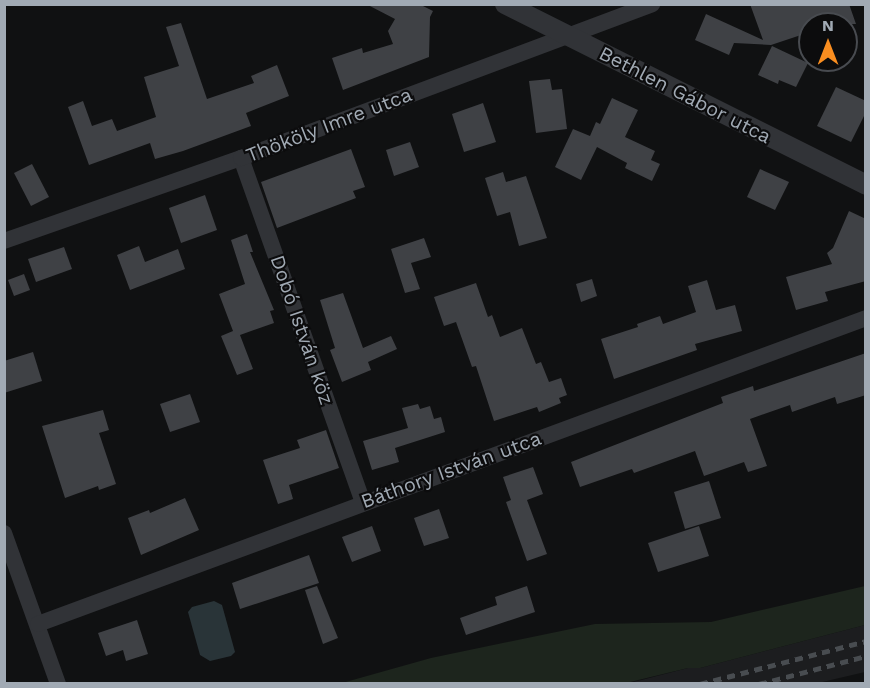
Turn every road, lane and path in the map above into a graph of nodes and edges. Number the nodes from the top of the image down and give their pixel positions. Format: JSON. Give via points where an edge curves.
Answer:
{"nodes":[{"id":1,"x":505,"y":4,"type":"edge"},
{"id":2,"x":652,"y":4,"type":"edge"},
{"id":3,"x":567,"y":36,"type":"junction"},
{"id":4,"x":241,"y":158,"type":"junction"},
{"id":5,"x":866,"y":185,"type":"edge"},
{"id":6,"x":4,"y":241,"type":"edge"},
{"id":7,"x":866,"y":318,"type":"edge"},
{"id":8,"x":363,"y":502,"type":"junction"},
{"id":9,"x":4,"y":532,"type":"edge"},
{"id":10,"x":38,"y":624,"type":"junction"},
{"id":11,"x":58,"y":684,"type":"edge"}],
"edges":[{"from":1,"to":3,"type":"street","name":"Bethlen Gábor utca"},
{"from":2,"to":3,"type":"street","name":"Thököly Imre utca"},
{"from":3,"to":4,"type":"street","name":"Thököly Imre utca"},
{"from":3,"to":5,"type":"street","name":"Bethlen Gábor utca"},
{"from":4,"to":6,"type":"street","name":"Thököly Imre utca"},
{"from":4,"to":8,"type":"street","name":"Dobó István köz"},
{"from":7,"to":8,"type":"street","name":"Báthory István utca"},
{"from":8,"to":10,"type":"street","name":"Báthory István utca"},
{"from":9,"to":10,"type":"street"},
{"from":10,"to":11,"type":"street"}]}
